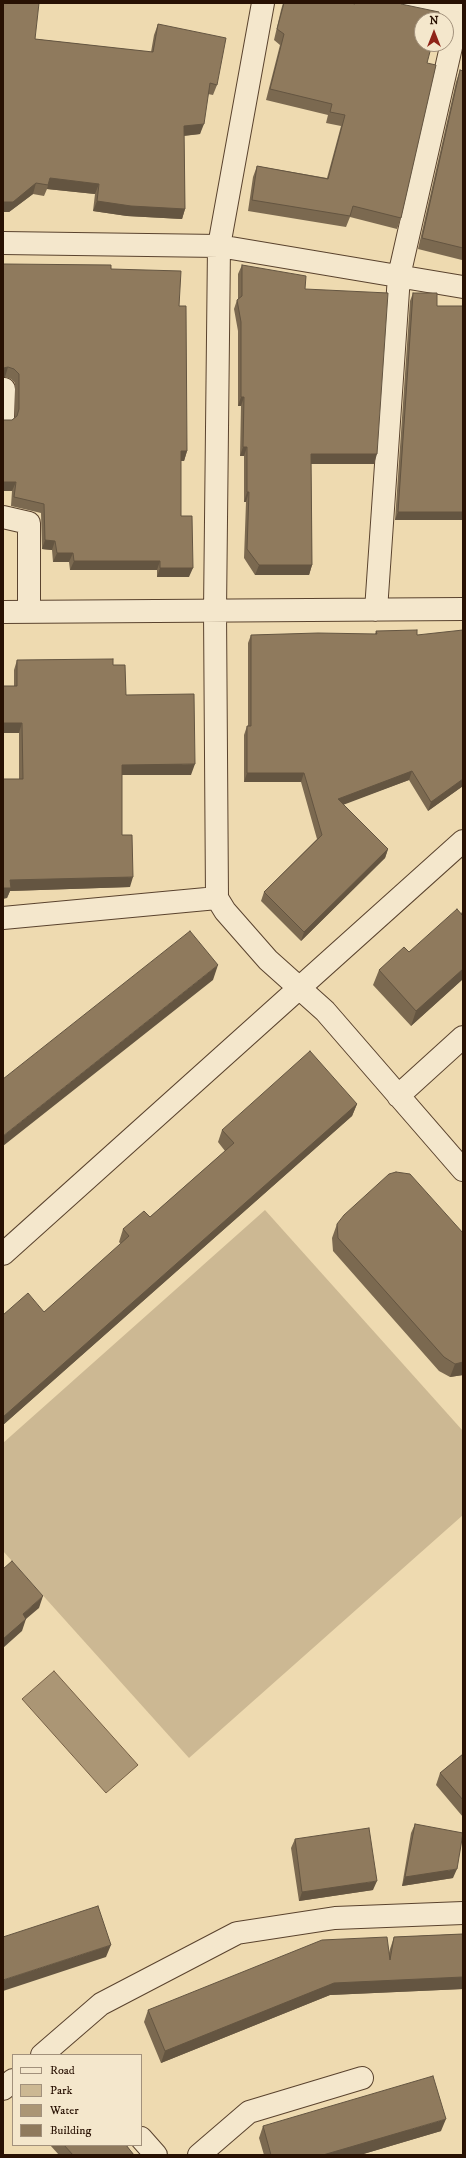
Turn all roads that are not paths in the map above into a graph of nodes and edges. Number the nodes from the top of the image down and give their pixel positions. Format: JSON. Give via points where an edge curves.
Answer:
{"nodes":[{"id":1,"x":263,"y":3,"type":"edge"},
{"id":2,"x":400,"y":3,"type":"edge"},
{"id":3,"x":461,"y":11,"type":"edge"},
{"id":4,"x":3,"y":243,"type":"edge"},
{"id":5,"x":219,"y":246,"type":"junction"},
{"id":6,"x":399,"y":276,"type":"junction"},
{"id":7,"x":463,"y":287,"type":"edge"},
{"id":8,"x":4,"y":389,"type":"dead end"},
{"id":9,"x":3,"y":418,"type":"edge"},
{"id":10,"x":3,"y":517,"type":"edge"},
{"id":11,"x":463,"y":609,"type":"edge"},
{"id":12,"x":376,"y":610,"type":"junction"},
{"id":13,"x":214,"y":611,"type":"junction"},
{"id":14,"x":3,"y":612,"type":"edge"},
{"id":15,"x":29,"y":612,"type":"junction"},
{"id":16,"x":463,"y":841,"type":"edge"},
{"id":17,"x":217,"y":898,"type":"junction"},
{"id":18,"x":3,"y":918,"type":"edge"},
{"id":19,"x":299,"y":988,"type":"junction"},
{"id":20,"x":463,"y":1037,"type":"edge"},
{"id":21,"x":398,"y":1096,"type":"junction"},
{"id":22,"x":463,"y":1170,"type":"edge"},
{"id":23,"x":3,"y":1254,"type":"edge"},
{"id":24,"x":463,"y":1913,"type":"edge"},
{"id":25,"x":55,"y":2051,"type":"edge"},
{"id":26,"x":362,"y":2078,"type":"dead end"},
{"id":27,"x":12,"y":2081,"type":"edge"},
{"id":28,"x":3,"y":2089,"type":"edge"},
{"id":29,"x":142,"y":2139,"type":"edge"},
{"id":30,"x":156,"y":2155,"type":"edge"},
{"id":31,"x":199,"y":2155,"type":"edge"}],
"edges":[{"from":1,"to":5,"type":"street"},
{"from":2,"to":3,"type":"street"},
{"from":3,"to":6,"type":"street"},
{"from":4,"to":5,"type":"street"},
{"from":5,"to":6,"type":"street"},
{"from":5,"to":13,"type":"street"},
{"from":6,"to":7,"type":"street"},
{"from":6,"to":12,"type":"street"},
{"from":8,"to":9,"type":"street"},
{"from":10,"to":15,"type":"street","via":[[30,523]]},
{"from":11,"to":12,"type":"street"},
{"from":12,"to":13,"type":"street"},
{"from":13,"to":15,"type":"street"},
{"from":13,"to":17,"type":"street"},
{"from":14,"to":15,"type":"street"},
{"from":16,"to":19,"type":"street"},
{"from":17,"to":18,"type":"street"},
{"from":17,"to":19,"type":"street","via":[[225,912],[268,960]]},
{"from":19,"to":21,"type":"street","via":[[325,1011]]},
{"from":19,"to":23,"type":"street"},
{"from":20,"to":21,"type":"street"},
{"from":21,"to":22,"type":"street"},
{"from":24,"to":25,"type":"street","via":[[335,1918],[236,1933],[101,2004]]},
{"from":26,"to":31,"type":"street","via":[[249,2112]]},
{"from":27,"to":28,"type":"street"},
{"from":29,"to":30,"type":"street"}]}
